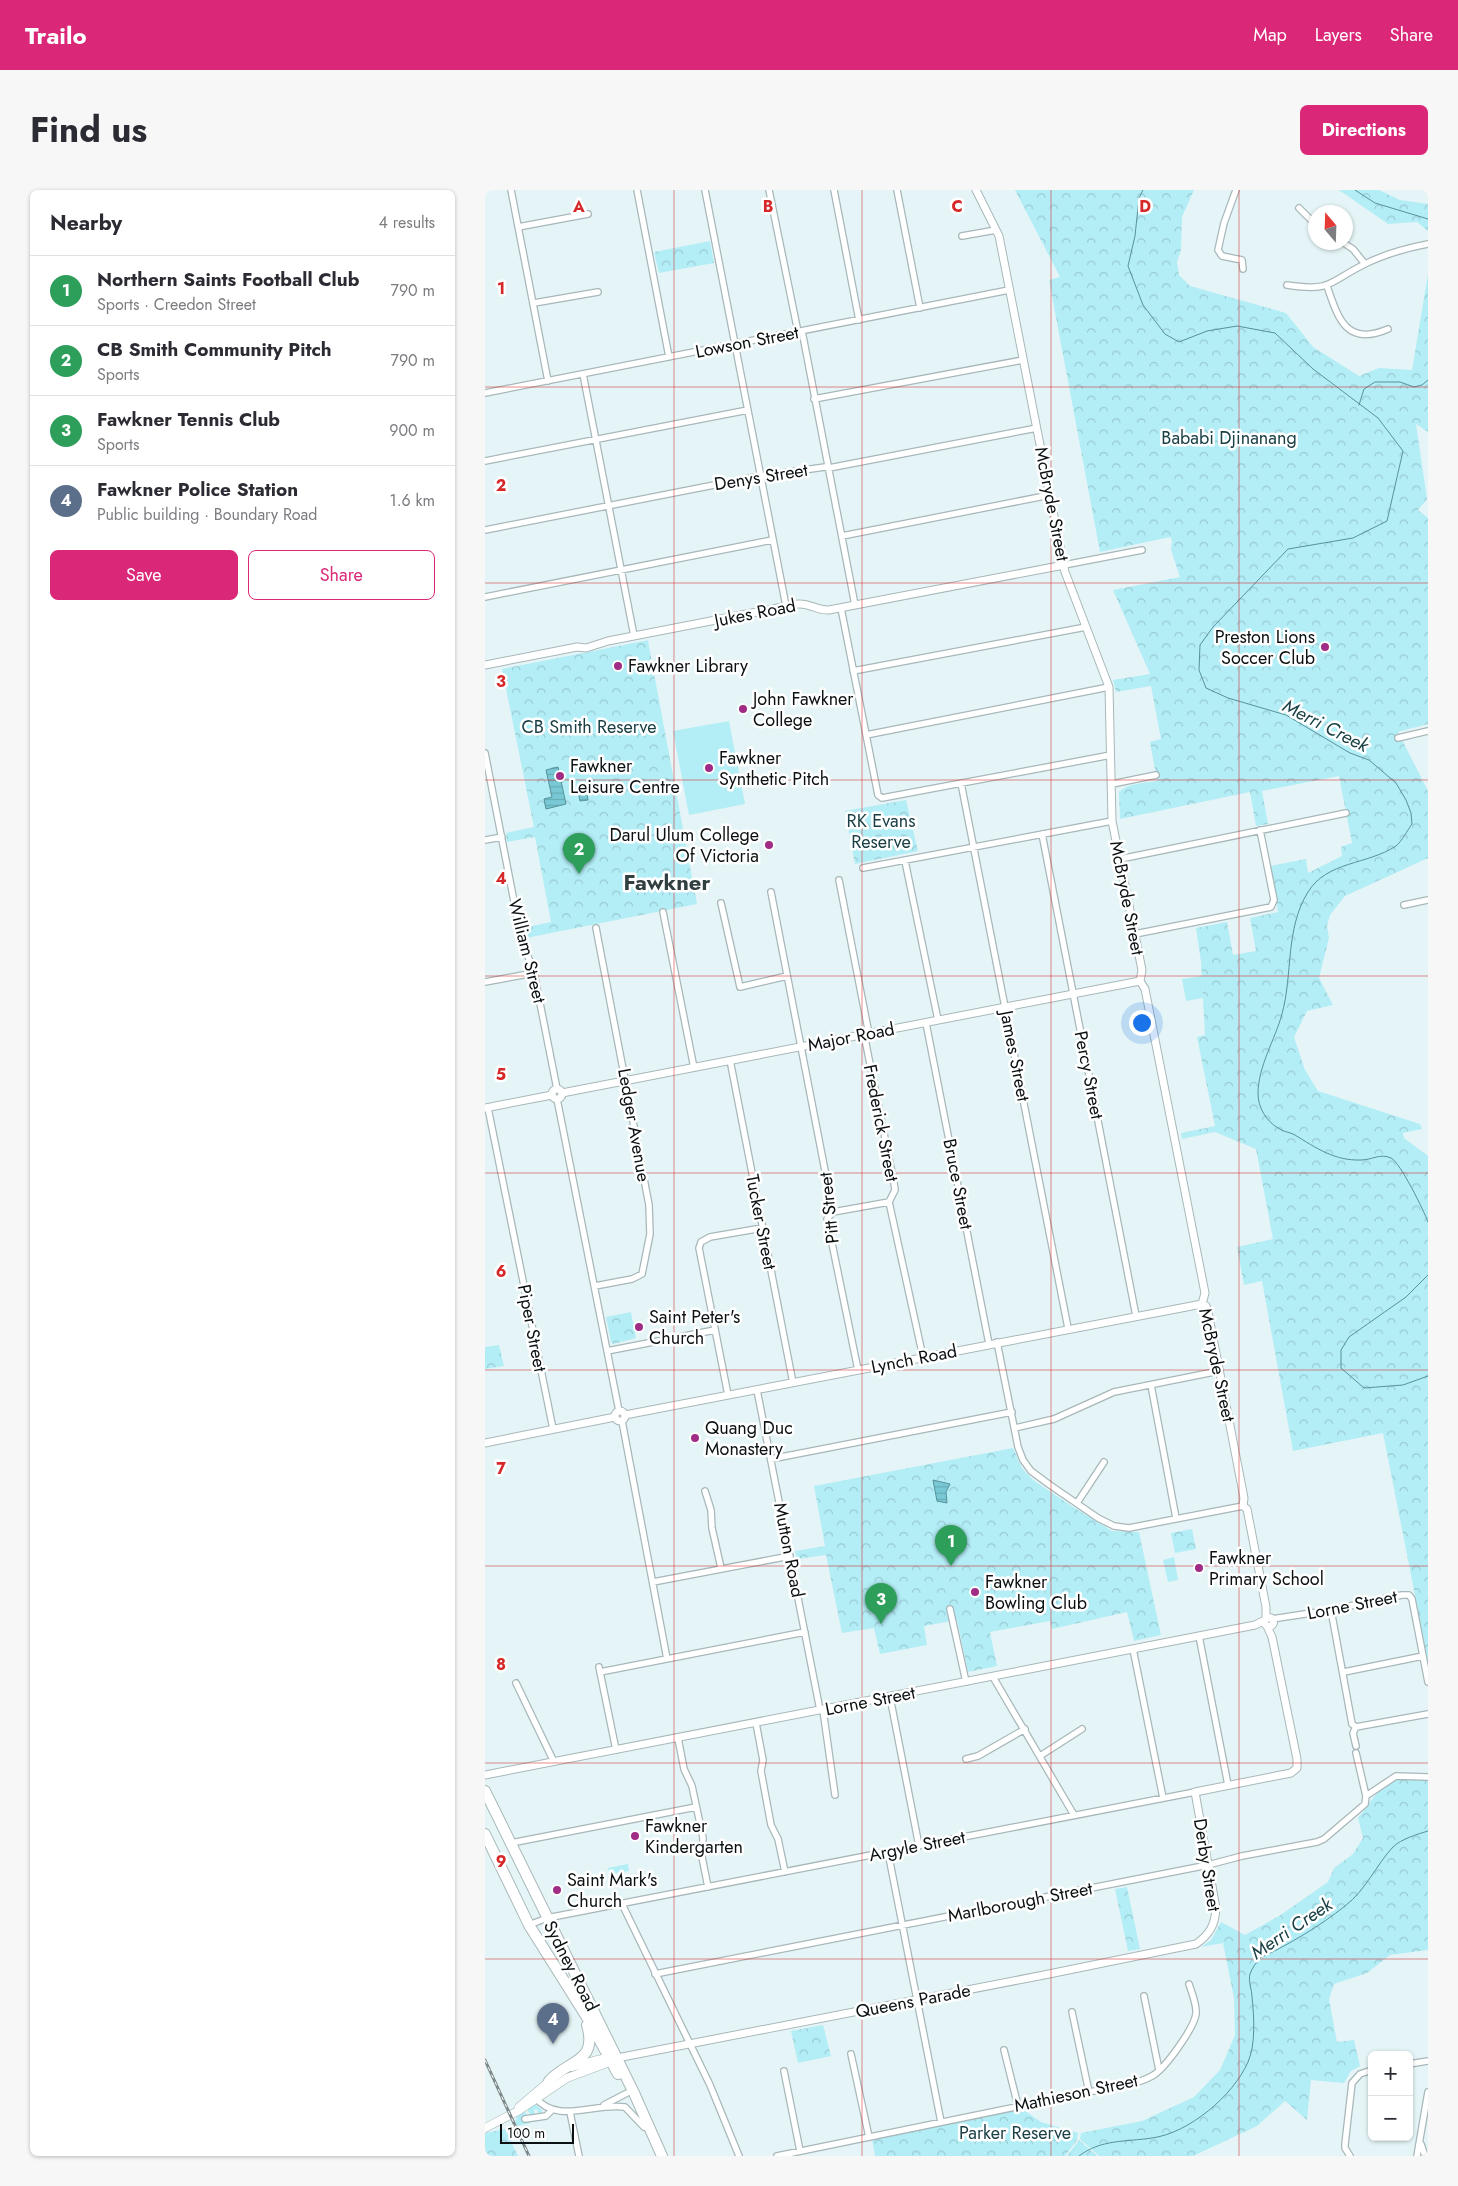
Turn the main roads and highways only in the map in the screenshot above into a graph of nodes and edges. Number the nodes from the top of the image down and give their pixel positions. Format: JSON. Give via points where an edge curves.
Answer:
{"nodes":[{"id":1,"x":485,"y":1790,"type":"edge"},
{"id":2,"x":485,"y":1834,"type":"edge"},
{"id":3,"x":583,"y":2011,"type":"junction"},
{"id":4,"x":612,"y":2059,"type":"junction"},
{"id":5,"x":549,"y":2081,"type":"junction"},
{"id":6,"x":536,"y":2096,"type":"junction"},
{"id":7,"x":508,"y":2116,"type":"junction"},
{"id":8,"x":485,"y":2124,"type":"edge"},
{"id":9,"x":485,"y":2128,"type":"edge"},
{"id":10,"x":655,"y":2142,"type":"junction"},
{"id":11,"x":662,"y":2156,"type":"edge"}],
"edges":[{"from":1,"to":4,"type":"highway","name":"Sydney Road"},
{"from":2,"to":3,"type":"highway","name":"Sydney Road","via":[[529,1925]]},
{"from":3,"to":4,"type":"highway","name":"Sydney Road"},
{"from":3,"to":5,"type":"highway","via":[[590,2039],[588,2052]]},
{"from":4,"to":5,"type":"main road","via":[[571,2068]]},
{"from":4,"to":6,"type":"main road","via":[[575,2074]]},
{"from":4,"to":10,"type":"highway","name":"Sydney Road"},
{"from":4,"to":10,"type":"highway","name":"Sydney Road","via":[[644,2127]]},
{"from":5,"to":6,"type":"main road"},
{"from":6,"to":7,"type":"main road"},
{"from":7,"to":8,"type":"main road"},
{"from":7,"to":9,"type":"main road"},
{"from":10,"to":11,"type":"highway","name":"Sydney Road"}]}
